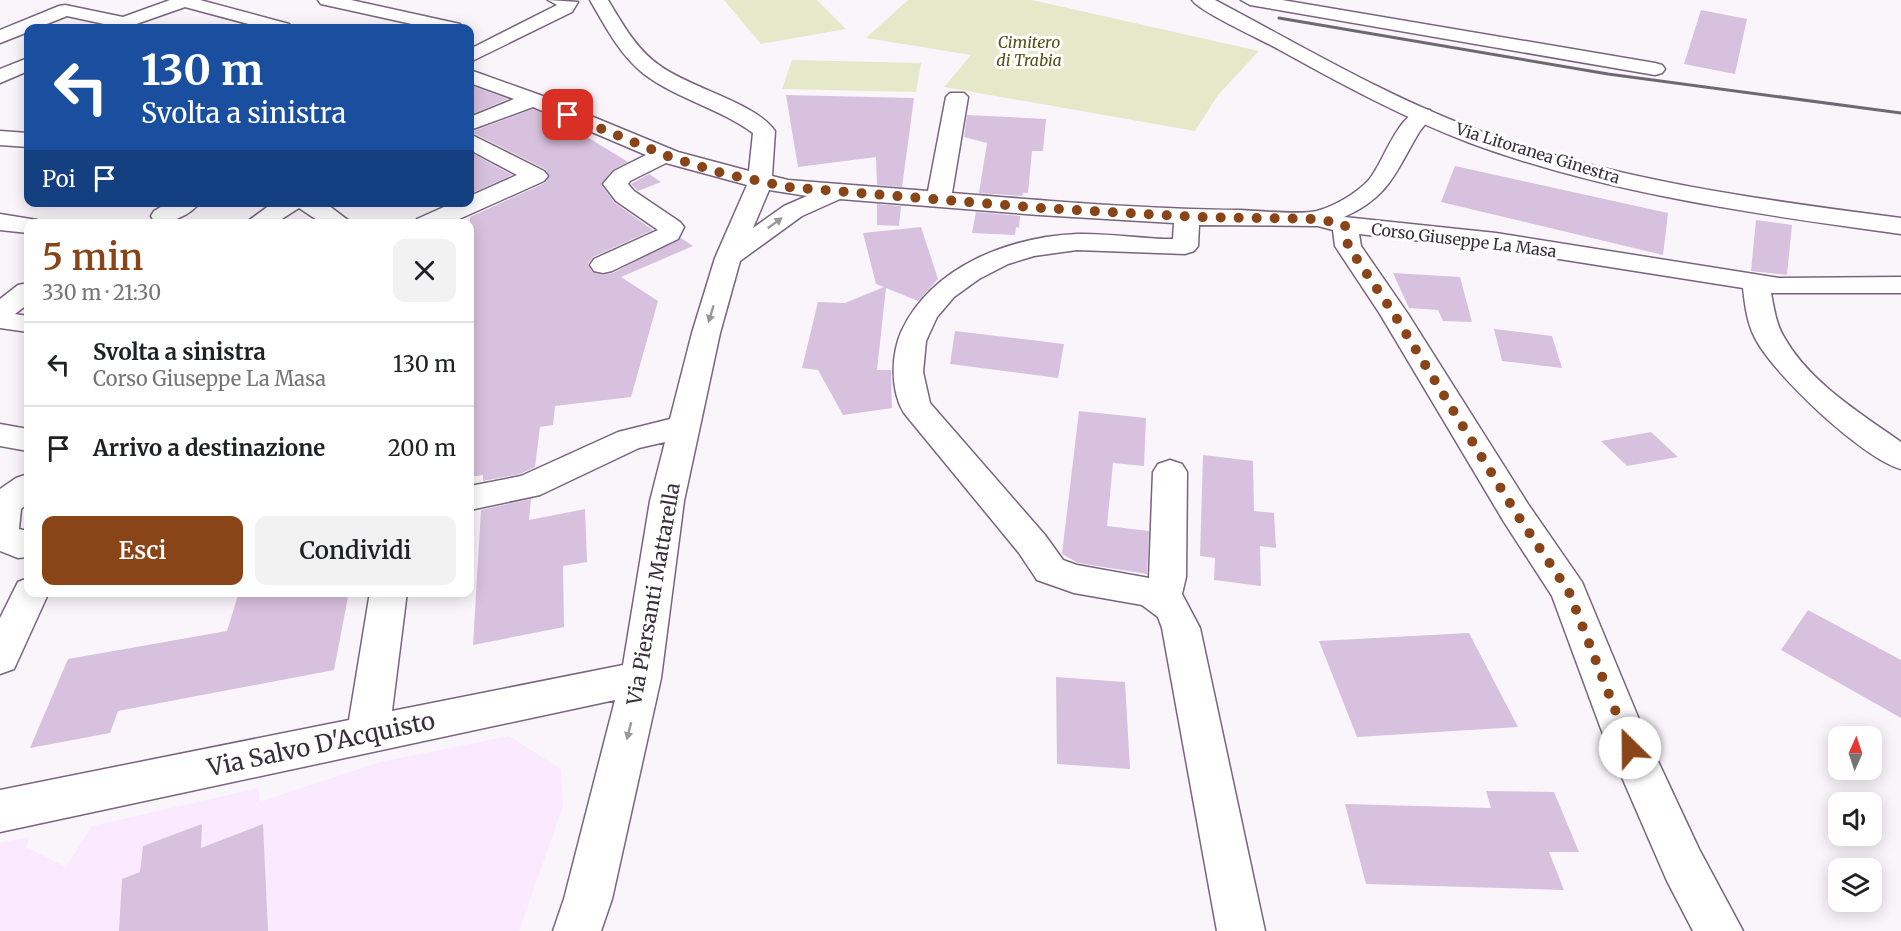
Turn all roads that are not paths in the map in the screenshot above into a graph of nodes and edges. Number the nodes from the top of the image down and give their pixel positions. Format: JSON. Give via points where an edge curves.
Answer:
{"nodes":[{"id":1,"x":327,"y":0,"type":"edge"},
{"id":2,"x":599,"y":0,"type":"edge"},
{"id":3,"x":1201,"y":0,"type":"edge"},
{"id":4,"x":1250,"y":0,"type":"edge"},
{"id":5,"x":182,"y":1,"type":"edge"},
{"id":6,"x":563,"y":1,"type":"edge"},
{"id":7,"x":74,"y":5,"type":"edge"},
{"id":8,"x":30,"y":24,"type":"edge"},
{"id":9,"x":114,"y":24,"type":"edge"},
{"id":10,"x":119,"y":24,"type":"edge"},
{"id":11,"x":262,"y":24,"type":"edge"},
{"id":12,"x":435,"y":24,"type":"edge"},
{"id":13,"x":24,"y":27,"type":"edge"},
{"id":14,"x":474,"y":33,"type":"edge"},
{"id":15,"x":0,"y":37,"type":"edge"},
{"id":16,"x":504,"y":40,"type":"junction"},
{"id":17,"x":474,"y":54,"type":"edge"},
{"id":18,"x":1655,"y":69,"type":"dead end"},
{"id":19,"x":0,"y":77,"type":"edge"},
{"id":20,"x":474,"y":77,"type":"edge"},
{"id":21,"x":24,"y":78,"type":"edge"},
{"id":22,"x":957,"y":97,"type":"dead end"},
{"id":23,"x":532,"y":99,"type":"junction"},
{"id":24,"x":1422,"y":115,"type":"junction"},
{"id":25,"x":474,"y":122,"type":"edge"},
{"id":26,"x":0,"y":138,"type":"edge"},
{"id":27,"x":24,"y":140,"type":"edge"},
{"id":28,"x":474,"y":143,"type":"edge"},
{"id":29,"x":665,"y":155,"type":"junction"},
{"id":30,"x":759,"y":182,"type":"junction"},
{"id":31,"x":836,"y":192,"type":"junction"},
{"id":32,"x":474,"y":197,"type":"edge"},
{"id":33,"x":939,"y":200,"type":"junction"},
{"id":34,"x":179,"y":207,"type":"edge"},
{"id":35,"x":284,"y":207,"type":"edge"},
{"id":36,"x":314,"y":207,"type":"edge"},
{"id":37,"x":446,"y":207,"type":"edge"},
{"id":38,"x":163,"y":216,"type":"dead end"},
{"id":39,"x":1187,"y":217,"type":"junction"},
{"id":40,"x":264,"y":219,"type":"edge"},
{"id":41,"x":333,"y":219,"type":"edge"},
{"id":42,"x":432,"y":219,"type":"edge"},
{"id":43,"x":0,"y":222,"type":"edge"},
{"id":44,"x":1332,"y":222,"type":"junction"},
{"id":45,"x":24,"y":225,"type":"edge"},
{"id":46,"x":1901,"y":226,"type":"edge"},
{"id":47,"x":728,"y":258,"type":"junction"},
{"id":48,"x":603,"y":265,"type":"dead end"},
{"id":49,"x":1756,"y":283,"type":"junction"},
{"id":50,"x":1901,"y":285,"type":"edge"},
{"id":51,"x":24,"y":294,"type":"edge"},
{"id":52,"x":0,"y":312,"type":"edge"},
{"id":53,"x":0,"y":320,"type":"edge"},
{"id":54,"x":24,"y":323,"type":"edge"},
{"id":55,"x":684,"y":426,"type":"junction"},
{"id":56,"x":0,"y":435,"type":"edge"},
{"id":57,"x":24,"y":439,"type":"edge"},
{"id":58,"x":1901,"y":458,"type":"edge"},
{"id":59,"x":1170,"y":472,"type":"dead end"},
{"id":60,"x":24,"y":473,"type":"edge"},
{"id":61,"x":24,"y":489,"type":"edge"},
{"id":62,"x":474,"y":497,"type":"edge"},
{"id":63,"x":0,"y":501,"type":"edge"},
{"id":64,"x":24,"y":544,"type":"edge"},
{"id":65,"x":29,"y":597,"type":"edge"},
{"id":66,"x":388,"y":597,"type":"edge"},
{"id":67,"x":1162,"y":598,"type":"junction"},
{"id":68,"x":0,"y":658,"type":"edge"},
{"id":69,"x":641,"y":678,"type":"junction"},
{"id":70,"x":368,"y":734,"type":"junction"},
{"id":71,"x":0,"y":811,"type":"edge"},
{"id":72,"x":577,"y":931,"type":"edge"},
{"id":73,"x":1241,"y":931,"type":"edge"},
{"id":74,"x":1719,"y":931,"type":"edge"}],
"edges":[{"from":1,"to":12,"type":"street"},
{"from":2,"to":30,"type":"street","name":"Via Piersanti Mattarella","via":[[646,65],[662,77],[742,114],[764,131]]},
{"from":3,"to":24,"type":"street","name":"Via Litoranea Ginestra"},
{"from":4,"to":18,"type":"street"},
{"from":5,"to":10,"type":"street"},
{"from":5,"to":11,"type":"street"},
{"from":6,"to":16,"type":"street","via":[[566,8]]},
{"from":7,"to":8,"type":"street"},
{"from":7,"to":9,"type":"street"},
{"from":13,"to":15,"type":"street"},
{"from":14,"to":16,"type":"street"},
{"from":16,"to":17,"type":"street"},
{"from":19,"to":21,"type":"street"},
{"from":20,"to":23,"type":"street","name":"Corso Giuseppe La Masa"},
{"from":22,"to":33,"type":"street"},
{"from":23,"to":25,"type":"street"},
{"from":23,"to":29,"type":"street","name":"Corso Giuseppe La Masa"},
{"from":24,"to":44,"type":"street","via":[[1410,125],[1382,180]]},
{"from":24,"to":46,"type":"street","name":"Via Litoranea Ginestra","via":[[1571,166],[1658,187],[1780,211]]},
{"from":26,"to":27,"type":"street"},
{"from":28,"to":32,"type":"street","via":[[536,176]]},
{"from":29,"to":30,"type":"street","name":"Corso Giuseppe La Masa"},
{"from":29,"to":48,"type":"street","via":[[622,176],[615,184],[625,196],[671,227],[669,234]]},
{"from":30,"to":31,"type":"street","name":"Corso Giuseppe La Masa"},
{"from":30,"to":47,"type":"street","name":"Via Piersanti Mattarella"},
{"from":31,"to":33,"type":"street","name":"Corso Giuseppe La Masa"},
{"from":47,"to":31,"type":"street","one_way":true,"via":[[793,211]]},
{"from":33,"to":39,"type":"street","name":"Corso Giuseppe La Masa"},
{"from":34,"to":38,"type":"street"},
{"from":35,"to":40,"type":"street"},
{"from":36,"to":41,"type":"street"},
{"from":37,"to":42,"type":"street"},
{"from":39,"to":44,"type":"street","name":"Corso Giuseppe La Masa"},
{"from":39,"to":67,"type":"street","via":[[1185,246],[1063,243],[996,261],[951,284],[911,337],[908,386],[915,406],[1050,570]]},
{"from":43,"to":45,"type":"street"},
{"from":44,"to":49,"type":"street","name":"Corso Giuseppe La Masa","via":[[1496,241]]},
{"from":44,"to":74,"type":"street","via":[[1569,592],[1622,729],[1683,865]]},
{"from":47,"to":55,"type":"street","name":"Via Piersanti Mattarella","one_way":true},
{"from":49,"to":50,"type":"street","name":"Corso Giuseppe La Masa"},
{"from":49,"to":58,"type":"street","via":[[1770,340],[1802,378],[1839,412]]},
{"from":51,"to":52,"type":"street"},
{"from":53,"to":54,"type":"street"},
{"from":55,"to":62,"type":"street","via":[[629,440],[528,487]]},
{"from":55,"to":69,"type":"street","name":"Via Piersanti Mattarella","via":[[667,501]]},
{"from":56,"to":57,"type":"street"},
{"from":59,"to":67,"type":"street","via":[[1168,577]]},
{"from":60,"to":63,"type":"street"},
{"from":61,"to":63,"type":"street"},
{"from":63,"to":64,"type":"street","via":[[2,535]]},
{"from":65,"to":68,"type":"street"},
{"from":66,"to":70,"type":"street"},
{"from":67,"to":73,"type":"street","via":[[1173,609],[1181,628]]},
{"from":69,"to":70,"type":"street","name":"Via Salvo D'Acquisto"},
{"from":69,"to":72,"type":"street","name":"Via Piersanti Mattarella","one_way":true},
{"from":70,"to":71,"type":"street","name":"Via Salvo D'Acquisto"}]}
